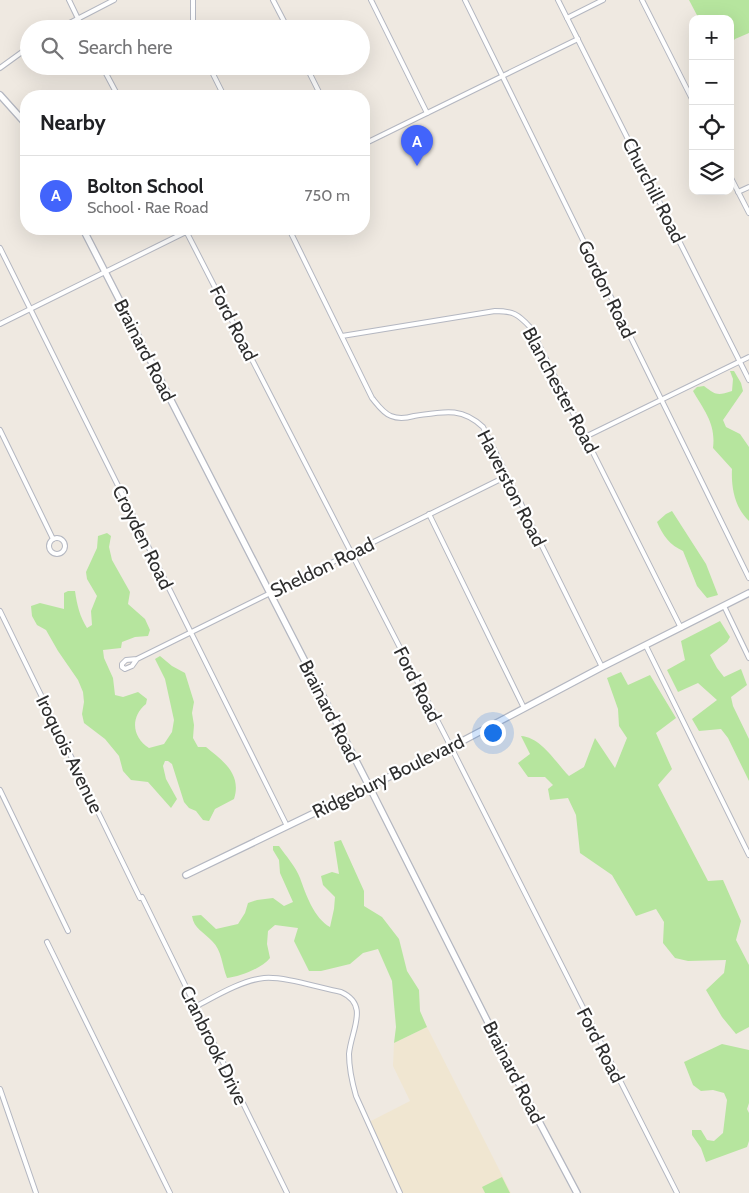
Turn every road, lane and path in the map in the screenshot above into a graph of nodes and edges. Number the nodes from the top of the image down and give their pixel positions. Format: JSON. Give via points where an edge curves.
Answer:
{"nodes":[{"id":1,"x":69,"y":0,"type":"edge"},
{"id":2,"x":114,"y":0,"type":"edge"},
{"id":3,"x":193,"y":0,"type":"edge"},
{"id":4,"x":274,"y":0,"type":"edge"},
{"id":5,"x":371,"y":0,"type":"edge"},
{"id":6,"x":465,"y":0,"type":"edge"},
{"id":7,"x":558,"y":0,"type":"edge"},
{"id":8,"x":603,"y":0,"type":"edge"},
{"id":9,"x":642,"y":0,"type":"edge"},
{"id":10,"x":78,"y":18,"type":"junction"},
{"id":11,"x":567,"y":18,"type":"junction"},
{"id":12,"x":74,"y":20,"type":"edge"},
{"id":13,"x":193,"y":20,"type":"edge"},
{"id":14,"x":284,"y":20,"type":"edge"},
{"id":15,"x":578,"y":39,"type":"junction"},
{"id":16,"x":20,"y":54,"type":"edge"},
{"id":17,"x":0,"y":68,"type":"edge"},
{"id":18,"x":107,"y":75,"type":"edge"},
{"id":19,"x":214,"y":75,"type":"edge"},
{"id":20,"x":310,"y":75,"type":"edge"},
{"id":21,"x":502,"y":75,"type":"junction"},
{"id":22,"x":115,"y":90,"type":"edge"},
{"id":23,"x":221,"y":90,"type":"edge"},
{"id":24,"x":318,"y":90,"type":"edge"},
{"id":25,"x":689,"y":93,"type":"edge"},
{"id":26,"x":0,"y":95,"type":"edge"},
{"id":27,"x":427,"y":113,"type":"junction"},
{"id":28,"x":20,"y":117,"type":"edge"},
{"id":29,"x":370,"y":141,"type":"edge"},
{"id":30,"x":734,"y":184,"type":"edge"},
{"id":31,"x":749,"y":187,"type":"edge"},
{"id":32,"x":738,"y":192,"type":"junction"},
{"id":33,"x":749,"y":213,"type":"edge"},
{"id":34,"x":86,"y":235,"type":"edge"},
{"id":35,"x":176,"y":235,"type":"edge"},
{"id":36,"x":189,"y":235,"type":"edge"},
{"id":37,"x":292,"y":235,"type":"edge"},
{"id":38,"x":0,"y":248,"type":"edge"},
{"id":39,"x":105,"y":272,"type":"junction"},
{"id":40,"x":30,"y":309,"type":"junction"},
{"id":41,"x":0,"y":324,"type":"edge"},
{"id":42,"x":342,"y":336,"type":"junction"},
{"id":43,"x":749,"y":357,"type":"edge"},
{"id":44,"x":740,"y":361,"type":"junction"},
{"id":45,"x":749,"y":380,"type":"edge"},
{"id":46,"x":662,"y":400,"type":"junction"},
{"id":47,"x":0,"y":430,"type":"edge"},
{"id":48,"x":586,"y":437,"type":"junction"},
{"id":49,"x":507,"y":476,"type":"junction"},
{"id":50,"x":429,"y":514,"type":"junction"},
{"id":51,"x":53,"y":539,"type":"junction"},
{"id":52,"x":350,"y":553,"type":"junction"},
{"id":53,"x":749,"y":578,"type":"edge"},
{"id":54,"x":269,"y":592,"type":"junction"},
{"id":55,"x":749,"y":593,"type":"edge"},
{"id":56,"x":724,"y":606,"type":"junction"},
{"id":57,"x":0,"y":611,"type":"edge"},
{"id":58,"x":681,"y":628,"type":"junction"},
{"id":59,"x":190,"y":633,"type":"junction"},
{"id":60,"x":646,"y":646,"type":"junction"},
{"id":61,"x":749,"y":658,"type":"edge"},
{"id":62,"x":137,"y":659,"type":"dead end"},
{"id":63,"x":602,"y":667,"type":"junction"},
{"id":64,"x":524,"y":708,"type":"junction"},
{"id":65,"x":451,"y":746,"type":"junction"},
{"id":66,"x":369,"y":786,"type":"junction"},
{"id":67,"x":0,"y":790,"type":"edge"},
{"id":68,"x":287,"y":826,"type":"junction"},
{"id":69,"x":749,"y":855,"type":"edge"},
{"id":70,"x":186,"y":875,"type":"dead end"},
{"id":71,"x":141,"y":897,"type":"joint"},
{"id":72,"x":68,"y":931,"type":"dead end"},
{"id":73,"x":47,"y":942,"type":"dead end"},
{"id":74,"x":195,"y":1007,"type":"junction"},
{"id":75,"x":0,"y":1089,"type":"edge"},
{"id":76,"x":36,"y":1193,"type":"edge"},
{"id":77,"x":170,"y":1193,"type":"edge"},
{"id":78,"x":287,"y":1193,"type":"edge"},
{"id":79,"x":400,"y":1193,"type":"edge"},
{"id":80,"x":577,"y":1193,"type":"edge"},
{"id":81,"x":676,"y":1193,"type":"edge"}],
"edges":[{"from":1,"to":10,"type":"street"},
{"from":2,"to":10,"type":"street"},
{"from":3,"to":13,"type":"street"},
{"from":4,"to":14,"type":"street"},
{"from":5,"to":27,"type":"street"},
{"from":6,"to":21,"type":"street","name":"Gordon Road"},
{"from":7,"to":11,"type":"street","name":"Churchill Road"},
{"from":8,"to":11,"type":"street"},
{"from":9,"to":25,"type":"street"},
{"from":10,"to":12,"type":"street"},
{"from":11,"to":15,"type":"street","name":"Churchill Road"},
{"from":15,"to":21,"type":"street"},
{"from":15,"to":44,"type":"street","name":"Churchill Road"},
{"from":16,"to":17,"type":"street"},
{"from":18,"to":22,"type":"street"},
{"from":19,"to":23,"type":"street"},
{"from":20,"to":24,"type":"street"},
{"from":21,"to":27,"type":"street"},
{"from":21,"to":46,"type":"street","name":"Gordon Road"},
{"from":26,"to":28,"type":"street"},
{"from":27,"to":29,"type":"street"},
{"from":30,"to":32,"type":"street"},
{"from":31,"to":32,"type":"street"},
{"from":32,"to":33,"type":"street"},
{"from":34,"to":39,"type":"street","name":"Brainard Road"},
{"from":35,"to":39,"type":"street"},
{"from":36,"to":52,"type":"street","name":"Ford Road"},
{"from":37,"to":42,"type":"street","name":"Haverston Road"},
{"from":38,"to":40,"type":"street","name":"Croyden Road"},
{"from":39,"to":40,"type":"street"},
{"from":39,"to":54,"type":"street","name":"Brainard Road"},
{"from":40,"to":41,"type":"street"},
{"from":40,"to":59,"type":"street","name":"Croyden Road"},
{"from":42,"to":48,"type":"street","name":"Blanchester Road","via":[[509,311],[520,316],[530,327]]},
{"from":42,"to":49,"type":"street","name":"Haverston Road","via":[[372,398],[382,409],[392,416],[405,418],[446,411],[473,417],[483,427]]},
{"from":43,"to":44,"type":"street"},
{"from":44,"to":45,"type":"street","name":"Churchill Road"},
{"from":44,"to":46,"type":"street"},
{"from":46,"to":48,"type":"street"},
{"from":46,"to":53,"type":"street","name":"Gordon Road"},
{"from":47,"to":51,"type":"street"},
{"from":48,"to":58,"type":"street","name":"Blanchester Road"},
{"from":49,"to":50,"type":"street","name":"Sheldon Road"},
{"from":49,"to":63,"type":"street","name":"Haverston Road"},
{"from":50,"to":52,"type":"street","name":"Sheldon Road"},
{"from":50,"to":64,"type":"street"},
{"from":51,"to":51,"type":"street","via":[[50,550],[60,554],[64,542],[60,538]]},
{"from":52,"to":54,"type":"street","name":"Sheldon Road"},
{"from":52,"to":65,"type":"street","name":"Ford Road"},
{"from":54,"to":59,"type":"street","name":"Sheldon Road"},
{"from":54,"to":66,"type":"street","name":"Brainard Road"},
{"from":55,"to":56,"type":"street","name":"Ridgebury Boulevard"},
{"from":56,"to":58,"type":"street","name":"Ridgebury Boulevard"},
{"from":56,"to":61,"type":"street"},
{"from":57,"to":71,"type":"street","name":"Iroquois Avenue"},
{"from":58,"to":60,"type":"street","name":"Ridgebury Boulevard"},
{"from":59,"to":62,"type":"street","name":"Sheldon Road"},
{"from":59,"to":68,"type":"street","name":"Croyden Road"},
{"from":60,"to":63,"type":"street","name":"Ridgebury Boulevard"},
{"from":60,"to":69,"type":"street"},
{"from":63,"to":64,"type":"street","name":"Ridgebury Boulevard"},
{"from":64,"to":65,"type":"street","name":"Ridgebury Boulevard"},
{"from":65,"to":66,"type":"street","name":"Ridgebury Boulevard"},
{"from":65,"to":81,"type":"street","name":"Ford Road"},
{"from":66,"to":68,"type":"street","name":"Ridgebury Boulevard"},
{"from":66,"to":80,"type":"street","name":"Brainard Road"},
{"from":67,"to":72,"type":"street"},
{"from":68,"to":70,"type":"street","name":"Ridgebury Boulevard"},
{"from":71,"to":74,"type":"street","name":"Cranbrook Drive"},
{"from":73,"to":77,"type":"street"},
{"from":74,"to":78,"type":"street","name":"Cranbrook Drive"},
{"from":74,"to":79,"type":"street","via":[[245,983],[264,978],[341,992],[352,999],[357,1014],[349,1062],[353,1087]]},
{"from":75,"to":76,"type":"street"}]}
